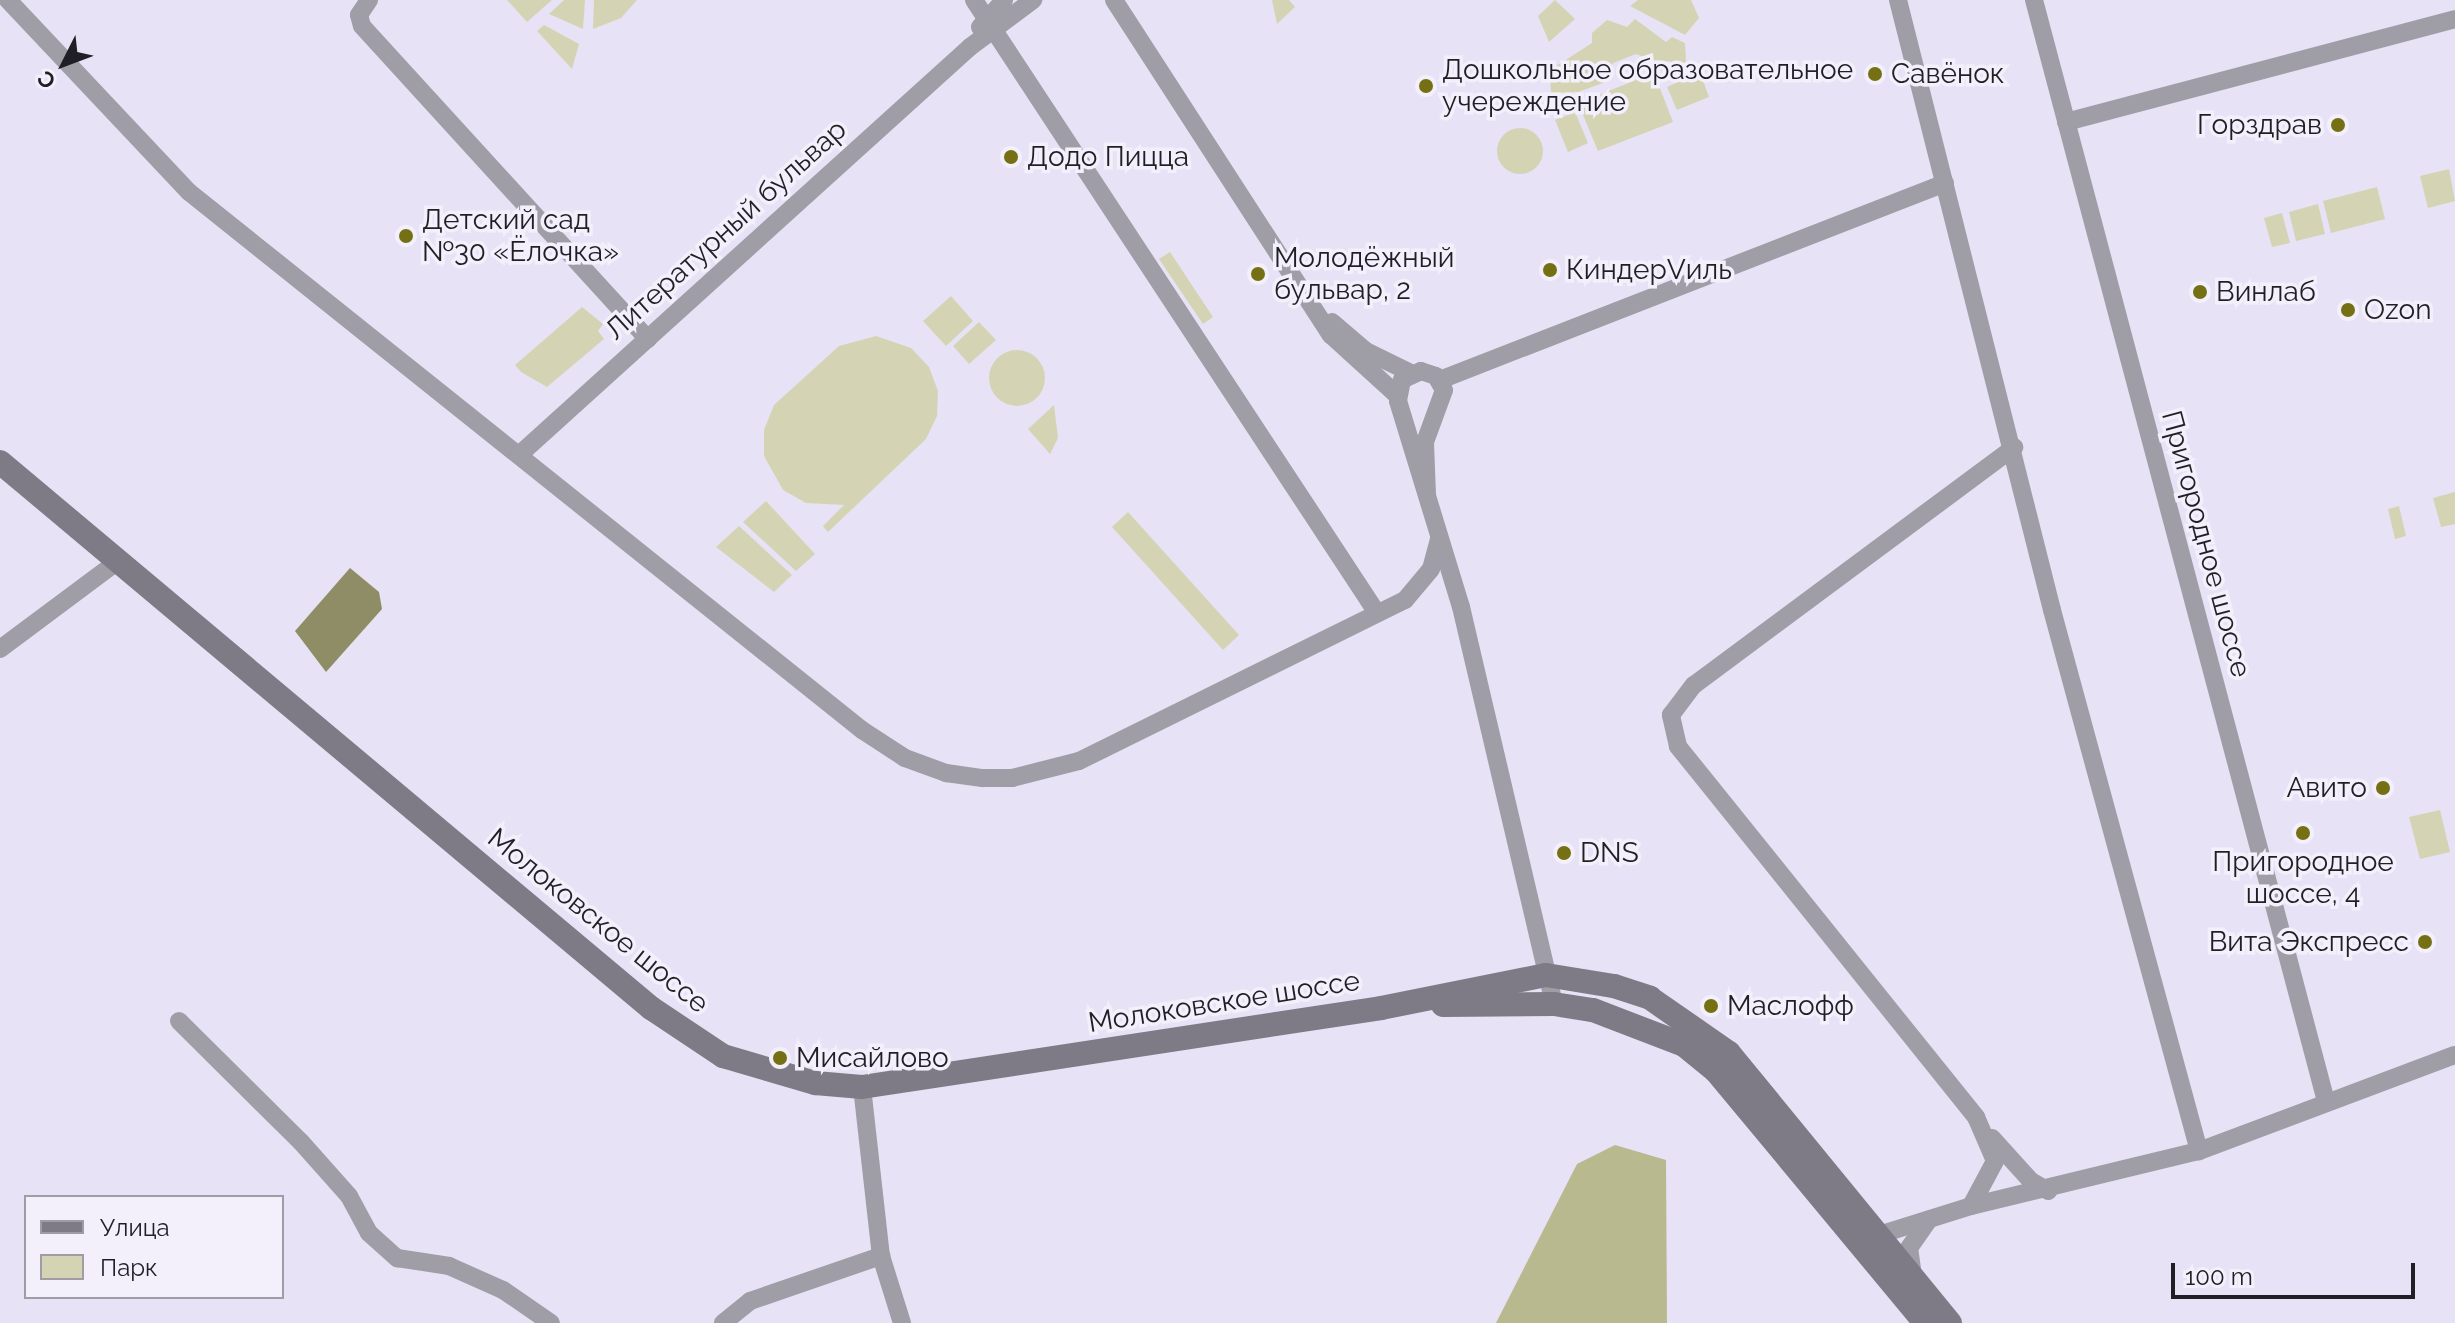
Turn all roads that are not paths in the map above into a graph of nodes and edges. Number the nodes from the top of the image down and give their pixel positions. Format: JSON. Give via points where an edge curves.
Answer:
{"nodes":[{"id":1,"x":8,"y":0,"type":"edge"},
{"id":2,"x":369,"y":0,"type":"edge"},
{"id":3,"x":974,"y":0,"type":"edge"},
{"id":4,"x":1004,"y":0,"type":"edge"},
{"id":5,"x":1033,"y":0,"type":"edge"},
{"id":6,"x":1114,"y":0,"type":"edge"},
{"id":7,"x":1898,"y":0,"type":"edge"},
{"id":8,"x":2034,"y":0,"type":"edge"},
{"id":9,"x":2455,"y":19,"type":"edge"},
{"id":10,"x":990,"y":25,"type":"junction"},
{"id":11,"x":2066,"y":122,"type":"junction"},
{"id":12,"x":1945,"y":183,"type":"junction"},
{"id":13,"x":1315,"y":307,"type":"junction"},
{"id":14,"x":648,"y":339,"type":"junction"},
{"id":15,"x":1411,"y":373,"type":"junction"},
{"id":16,"x":1440,"y":380,"type":"junction"},
{"id":17,"x":1399,"y":401,"type":"junction"},
{"id":18,"x":1434,"y":414,"type":"junction"},
{"id":19,"x":2014,"y":447,"type":"junction"},
{"id":20,"x":519,"y":455,"type":"junction"},
{"id":21,"x":0,"y":462,"type":"edge"},
{"id":22,"x":1427,"y":495,"type":"junction"},
{"id":23,"x":1439,"y":539,"type":"junction"},
{"id":24,"x":118,"y":561,"type":"junction"},
{"id":25,"x":1377,"y":613,"type":"junction"},
{"id":26,"x":0,"y":649,"type":"edge"},
{"id":27,"x":1546,"y":975,"type":"junction"},
{"id":28,"x":1554,"y":1004,"type":"junction"},
{"id":29,"x":1381,"y":1008,"type":"junction"},
{"id":30,"x":179,"y":1021,"type":"dead end"},
{"id":31,"x":2455,"y":1055,"type":"edge"},
{"id":32,"x":862,"y":1087,"type":"junction"},
{"id":33,"x":2326,"y":1101,"type":"junction"},
{"id":34,"x":1976,"y":1117,"type":"junction"},
{"id":35,"x":2199,"y":1151,"type":"junction"},
{"id":36,"x":2048,"y":1191,"type":"junction"},
{"id":37,"x":1971,"y":1206,"type":"junction"},
{"id":38,"x":1929,"y":1219,"type":"junction"},
{"id":39,"x":1868,"y":1238,"type":"junction"},
{"id":40,"x":881,"y":1256,"type":"junction"},
{"id":41,"x":1914,"y":1279,"type":"junction"},
{"id":42,"x":551,"y":1323,"type":"edge"},
{"id":43,"x":723,"y":1323,"type":"edge"},
{"id":44,"x":902,"y":1323,"type":"edge"},
{"id":45,"x":1925,"y":1323,"type":"edge"},
{"id":46,"x":1950,"y":1323,"type":"edge"}],
"edges":[{"from":1,"to":20,"type":"street","via":[[189,192]]},
{"from":2,"to":14,"type":"street","via":[[359,15],[362,26]]},
{"from":3,"to":10,"type":"street"},
{"from":4,"to":10,"type":"street","name":"Литературный бульвар"},
{"from":5,"to":10,"type":"street","name":"Литературный бульвар"},
{"from":6,"to":13,"type":"street"},
{"from":7,"to":12,"type":"street"},
{"from":8,"to":11,"type":"street","name":"Пригородное шоссе"},
{"from":9,"to":11,"type":"street"},
{"from":10,"to":14,"type":"street","name":"Литературный бульвар"},
{"from":10,"to":25,"type":"street"},
{"from":11,"to":33,"type":"street","name":"Пригородное шоссе"},
{"from":12,"to":16,"type":"street"},
{"from":12,"to":19,"type":"street"},
{"from":13,"to":15,"type":"street","via":[[1366,351]]},
{"from":13,"to":17,"type":"street","via":[[1348,354]]},
{"from":14,"to":20,"type":"street","name":"Литературный бульвар"},
{"from":15,"to":16,"type":"street","via":[[1427,371]]},
{"from":15,"to":17,"type":"street"},
{"from":16,"to":18,"type":"street","via":[[1444,401]]},
{"from":17,"to":18,"type":"street","via":[[1413,417]]},
{"from":17,"to":22,"type":"street"},
{"from":18,"to":22,"type":"street","via":[[1425,442]]},
{"from":19,"to":34,"type":"street","via":[[1694,685],[1671,715],[1678,746]]},
{"from":19,"to":35,"type":"street","via":[[2059,639]]},
{"from":20,"to":25,"type":"street","via":[[883,745],[946,773],[1012,778],[1079,761]]},
{"from":21,"to":24,"type":"main road","name":"Молоковское шоссе"},
{"from":22,"to":23,"type":"street"},
{"from":23,"to":25,"type":"street","via":[[1420,588]]},
{"from":23,"to":27,"type":"street","via":[[1461,607]]},
{"from":24,"to":26,"type":"street"},
{"from":24,"to":32,"type":"main road","name":"Молоковское шоссе","via":[[651,1008],[723,1056],[815,1083]]},
{"from":27,"to":28,"type":"street"},
{"from":27,"to":29,"type":"main road","name":"Молоковское шоссе"},
{"from":27,"to":39,"type":"main road","name":"Молоковское шоссе","via":[[1650,998],[1709,1036],[1765,1096]]},
{"from":28,"to":29,"type":"main road","name":"Молоковское шоссе"},
{"from":28,"to":39,"type":"main road","name":"Молоковское шоссе","via":[[1631,1021],[1684,1045],[1716,1071]]},
{"from":29,"to":32,"type":"main road","name":"Молоковское шоссе"},
{"from":30,"to":42,"type":"street","via":[[301,1142],[349,1196],[369,1233],[397,1258],[449,1266],[503,1290]]},
{"from":31,"to":33,"type":"street"},
{"from":32,"to":40,"type":"street"},
{"from":33,"to":35,"type":"street"},
{"from":34,"to":36,"type":"street","via":[[2019,1171]]},
{"from":34,"to":37,"type":"street","via":[[1995,1161]]},
{"from":35,"to":36,"type":"street"},
{"from":36,"to":37,"type":"street"},
{"from":37,"to":38,"type":"street"},
{"from":38,"to":39,"type":"street"},
{"from":38,"to":41,"type":"street","via":[[1909,1248]]},
{"from":39,"to":41,"type":"main road"},
{"from":39,"to":45,"type":"main road"},
{"from":40,"to":43,"type":"street","via":[[750,1301]]},
{"from":40,"to":44,"type":"street"},
{"from":41,"to":46,"type":"main road"}]}
